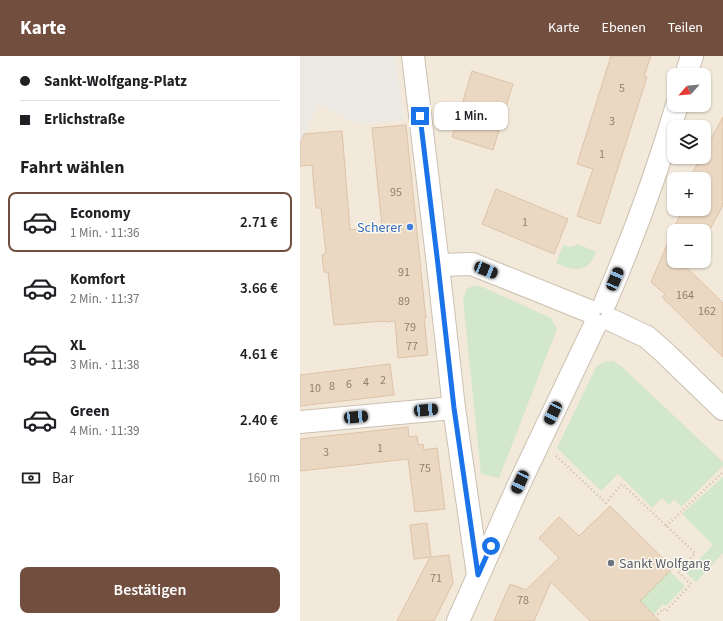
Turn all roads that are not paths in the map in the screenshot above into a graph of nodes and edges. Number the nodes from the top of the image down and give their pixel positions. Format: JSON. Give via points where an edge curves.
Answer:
{"nodes":[{"id":1,"x":413,"y":56,"type":"edge"},
{"id":2,"x":692,"y":56,"type":"edge"},
{"id":3,"x":688,"y":68,"type":"edge"},
{"id":4,"x":675,"y":112,"type":"edge"},
{"id":5,"x":438,"y":265,"type":"junction"},
{"id":6,"x":600,"y":315,"type":"junction"},
{"id":7,"x":454,"y":408,"type":"junction"},
{"id":8,"x":723,"y":409,"type":"edge"},
{"id":9,"x":300,"y":422,"type":"edge"},
{"id":10,"x":478,"y":575,"type":"junction"},
{"id":11,"x":458,"y":621,"type":"edge"}],
"edges":[{"from":1,"to":5,"type":"street"},
{"from":2,"to":3,"type":"street"},
{"from":4,"to":6,"type":"street","via":[[643,211]]},
{"from":5,"to":6,"type":"street","via":[[472,264]]},
{"from":5,"to":7,"type":"street"},
{"from":6,"to":8,"type":"street","via":[[647,337]]},
{"from":6,"to":10,"type":"street"},
{"from":7,"to":9,"type":"street"},
{"from":7,"to":10,"type":"street"},
{"from":10,"to":11,"type":"street"}]}
